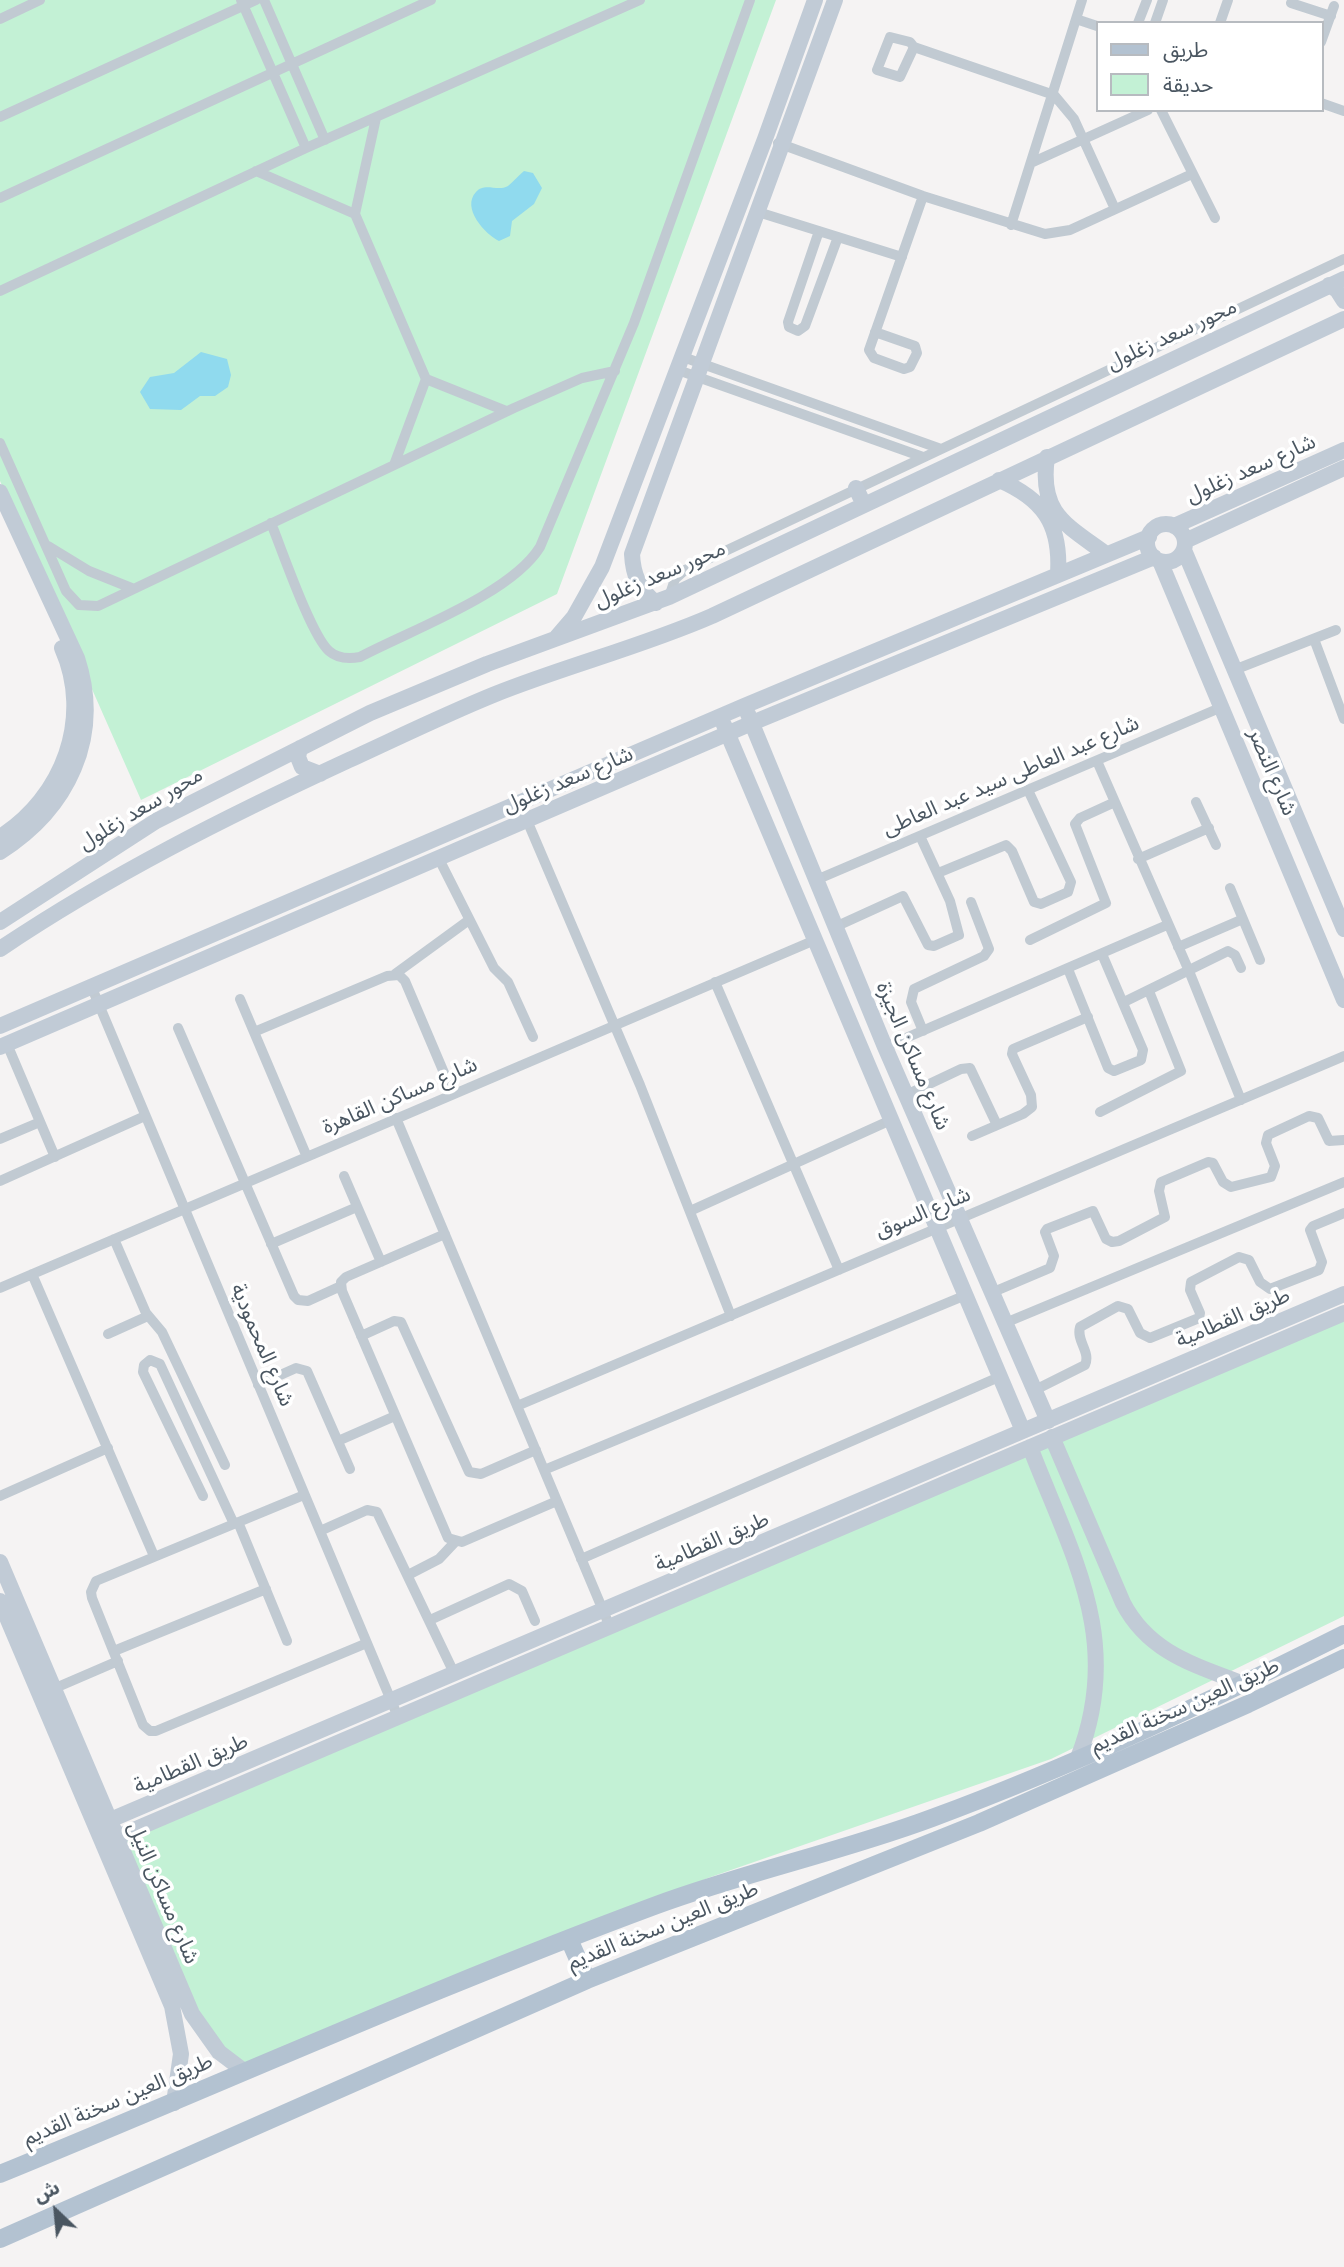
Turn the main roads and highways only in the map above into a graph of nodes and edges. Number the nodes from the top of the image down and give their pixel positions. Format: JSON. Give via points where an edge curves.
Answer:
{"nodes":[{"id":1,"x":1344,"y":1633,"type":"edge"},
{"id":2,"x":1344,"y":1658,"type":"edge"},
{"id":3,"x":569,"y":1938,"type":"junction"},
{"id":4,"x":587,"y":1980,"type":"junction"},
{"id":5,"x":0,"y":2174,"type":"edge"},
{"id":6,"x":0,"y":2239,"type":"edge"}],
"edges":[{"from":1,"to":3,"type":"main road","name":"طريق العين سخنة القديم","via":[[1244,1684],[929,1819],[709,1887]]},
{"from":2,"to":4,"type":"main road","name":"طريق العين سخنة القديم","via":[[979,1823]]},
{"from":3,"to":4,"type":"main road"},
{"from":3,"to":5,"type":"main road","name":"طريق العين سخنة القديم"},
{"from":4,"to":6,"type":"main road","name":"طريق العين سخنة القديم"}]}
